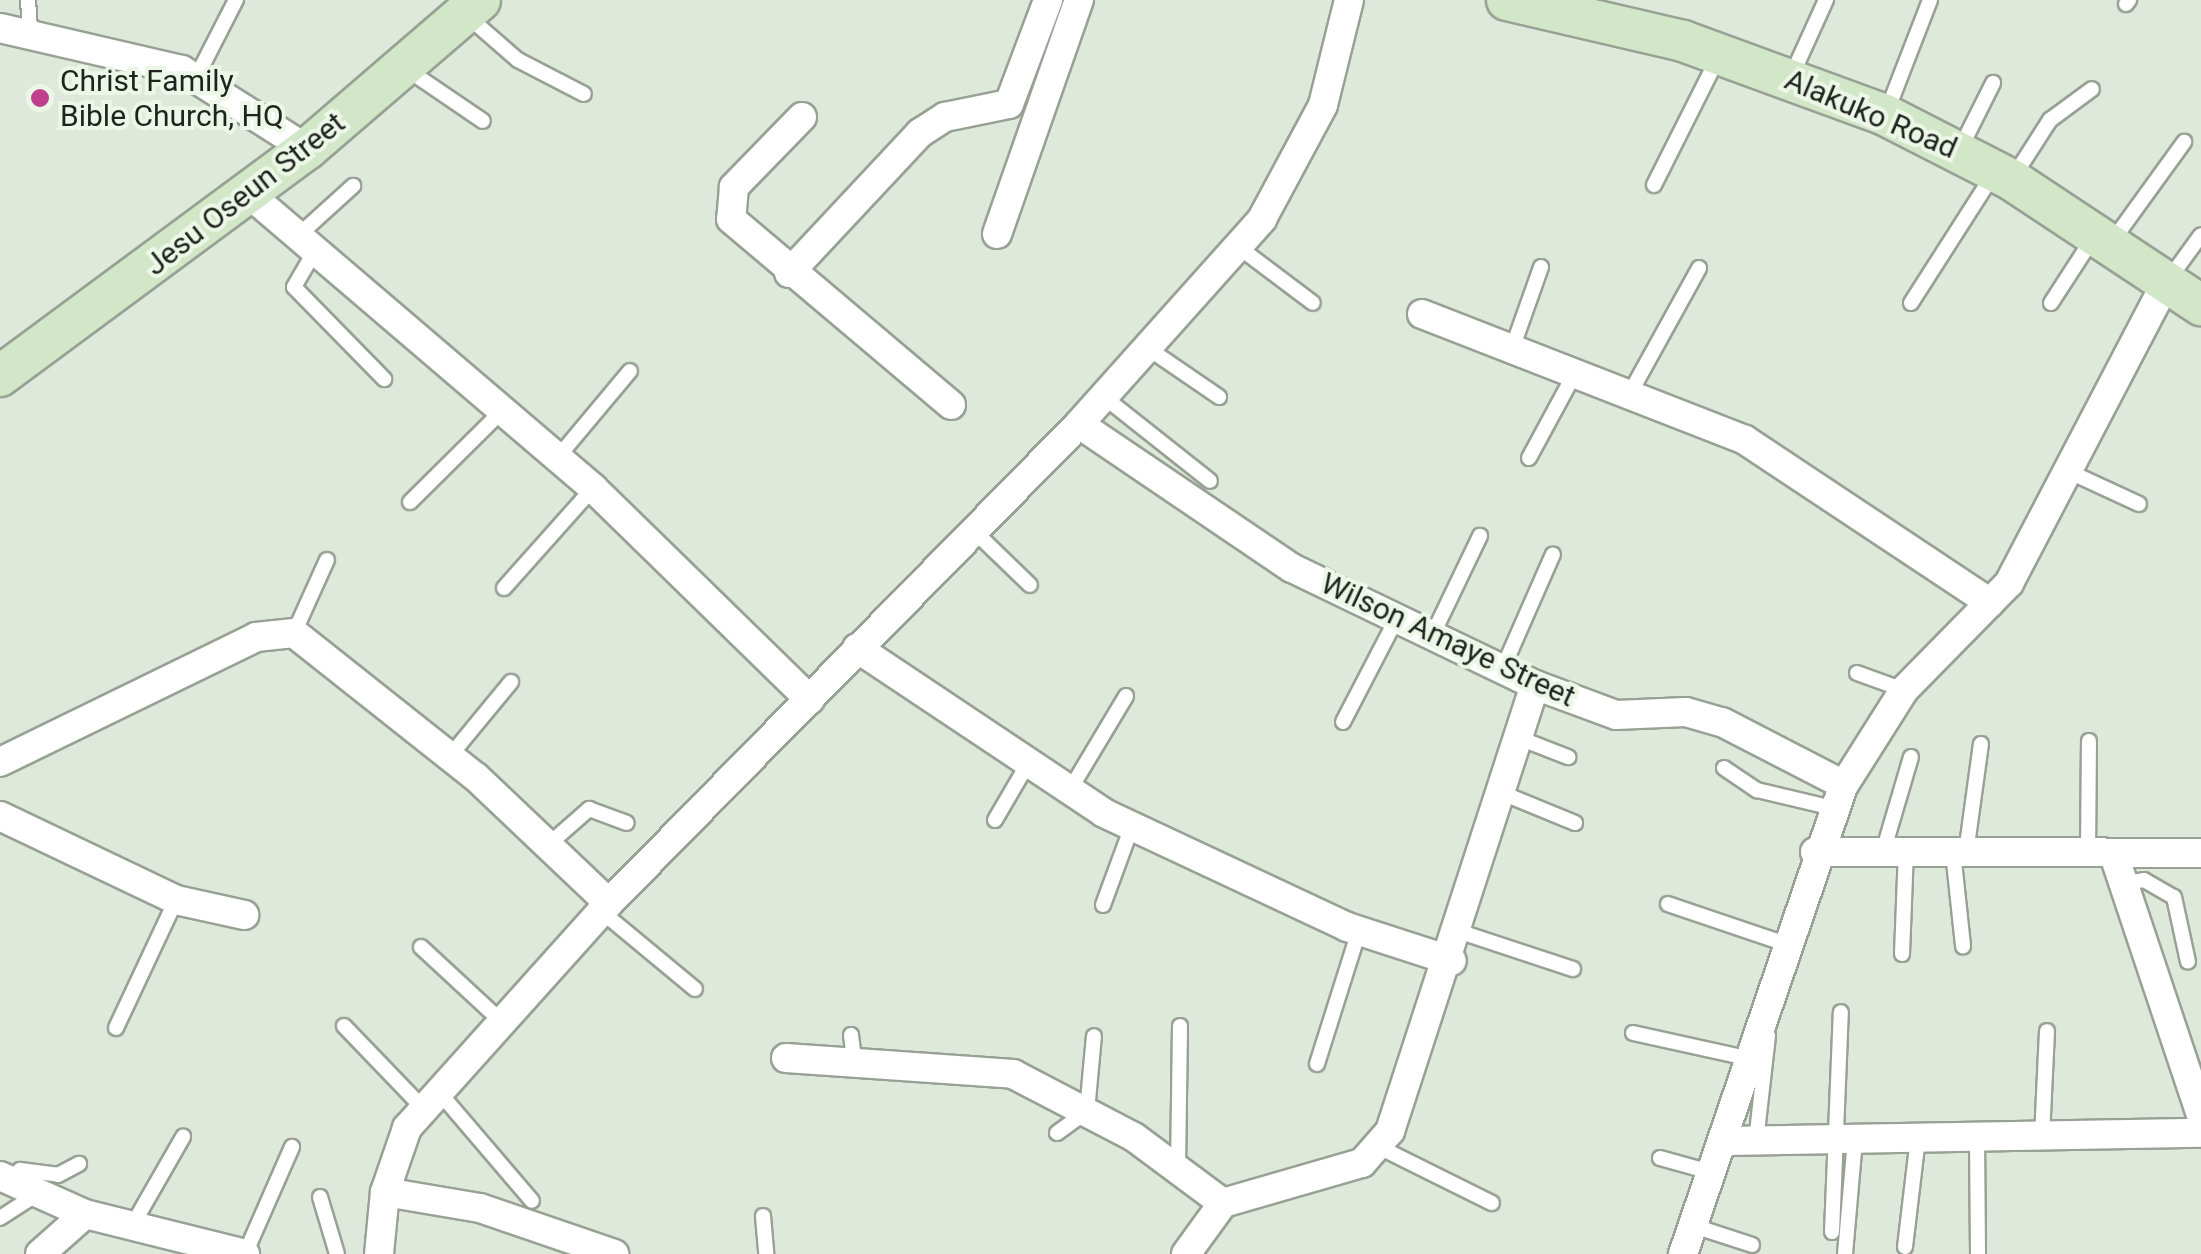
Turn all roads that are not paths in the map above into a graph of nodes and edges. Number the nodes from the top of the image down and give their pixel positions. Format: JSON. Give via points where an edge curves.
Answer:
{"nodes":[{"id":1,"x":28,"y":0,"type":"edge"},
{"id":2,"x":236,"y":0,"type":"edge"},
{"id":3,"x":1048,"y":0,"type":"edge"},
{"id":4,"x":1079,"y":0,"type":"edge"},
{"id":5,"x":1349,"y":0,"type":"edge"},
{"id":6,"x":1507,"y":0,"type":"edge"},
{"id":7,"x":1826,"y":0,"type":"edge"},
{"id":8,"x":1930,"y":0,"type":"edge"},
{"id":9,"x":1549,"y":5,"type":"edge"},
{"id":10,"x":472,"y":7,"type":"edge"},
{"id":11,"x":0,"y":28,"type":"edge"},
{"id":12,"x":30,"y":31,"type":"junction"},
{"id":13,"x":1720,"y":53,"type":"junction"},
{"id":14,"x":403,"y":66,"type":"junction"},
{"id":15,"x":196,"y":78,"type":"junction"},
{"id":16,"x":1790,"y":80,"type":"junction"},
{"id":17,"x":1993,"y":83,"type":"dead end"},
{"id":18,"x":2092,"y":89,"type":"dead end"},
{"id":19,"x":584,"y":94,"type":"dead end"},
{"id":20,"x":1885,"y":116,"type":"junction"},
{"id":21,"x":802,"y":117,"type":"dead end"},
{"id":22,"x":483,"y":121,"type":"dead end"},
{"id":23,"x":2184,"y":142,"type":"dead end"},
{"id":24,"x":1960,"y":149,"type":"junction"},
{"id":25,"x":307,"y":150,"type":"junction"},
{"id":26,"x":2004,"y":175,"type":"junction"},
{"id":27,"x":1654,"y":185,"type":"dead end"},
{"id":28,"x":353,"y":186,"type":"dead end"},
{"id":29,"x":248,"y":194,"type":"junction"},
{"id":30,"x":997,"y":234,"type":"dead end"},
{"id":31,"x":2201,"y":235,"type":"edge"},
{"id":32,"x":2104,"y":238,"type":"junction"},
{"id":33,"x":308,"y":241,"type":"junction"},
{"id":34,"x":1240,"y":248,"type":"junction"},
{"id":35,"x":1541,"y":267,"type":"dead end"},
{"id":36,"x":1700,"y":268,"type":"dead end"},
{"id":37,"x":789,"y":273,"type":"junction"},
{"id":38,"x":2167,"y":282,"type":"junction"},
{"id":39,"x":1313,"y":303,"type":"dead end"},
{"id":40,"x":1910,"y":303,"type":"dead end"},
{"id":41,"x":2051,"y":303,"type":"dead end"},
{"id":42,"x":2201,"y":305,"type":"edge"},
{"id":43,"x":1422,"y":314,"type":"dead end"},
{"id":44,"x":1149,"y":349,"type":"junction"},
{"id":45,"x":1512,"y":349,"type":"junction"},
{"id":46,"x":630,"y":371,"type":"dead end"},
{"id":47,"x":1575,"y":374,"type":"junction"},
{"id":48,"x":0,"y":376,"type":"edge"},
{"id":49,"x":384,"y":379,"type":"dead end"},
{"id":50,"x":1628,"y":394,"type":"junction"},
{"id":51,"x":1104,"y":397,"type":"junction"},
{"id":52,"x":1219,"y":397,"type":"dead end"},
{"id":53,"x":951,"y":405,"type":"dead end"},
{"id":54,"x":500,"y":413,"type":"junction"},
{"id":55,"x":1079,"y":424,"type":"junction"},
{"id":56,"x":558,"y":457,"type":"junction"},
{"id":57,"x":1529,"y":458,"type":"dead end"},
{"id":58,"x":2070,"y":472,"type":"junction"},
{"id":59,"x":1210,"y":481,"type":"dead end"},
{"id":60,"x":594,"y":488,"type":"junction"},
{"id":61,"x":410,"y":502,"type":"dead end"},
{"id":62,"x":2139,"y":504,"type":"dead end"},
{"id":63,"x":971,"y":528,"type":"junction"},
{"id":64,"x":1480,"y":536,"type":"dead end"},
{"id":65,"x":1553,"y":554,"type":"dead end"},
{"id":66,"x":327,"y":560,"type":"dead end"},
{"id":67,"x":1030,"y":585,"type":"dead end"},
{"id":68,"x":504,"y":588,"type":"dead end"},
{"id":69,"x":1990,"y":603,"type":"junction"},
{"id":70,"x":1398,"y":618,"type":"junction"},
{"id":71,"x":294,"y":633,"type":"junction"},
{"id":72,"x":1433,"y":634,"type":"junction"},
{"id":73,"x":857,"y":648,"type":"junction"},
{"id":74,"x":1503,"y":668,"type":"junction"},
{"id":75,"x":1857,"y":674,"type":"dead end"},
{"id":76,"x":511,"y":682,"type":"dead end"},
{"id":77,"x":1535,"y":685,"type":"junction"},
{"id":78,"x":1904,"y":690,"type":"junction"},
{"id":79,"x":1126,"y":696,"type":"dead end"},
{"id":80,"x":810,"y":700,"type":"junction"},
{"id":81,"x":1343,"y":722,"type":"dead end"},
{"id":82,"x":1519,"y":738,"type":"junction"},
{"id":83,"x":2090,"y":741,"type":"dead end"},
{"id":84,"x":1980,"y":744,"type":"dead end"},
{"id":85,"x":450,"y":756,"type":"junction"},
{"id":86,"x":1912,"y":756,"type":"dead end"},
{"id":87,"x":1568,"y":757,"type":"dead end"},
{"id":88,"x":0,"y":762,"type":"edge"},
{"id":89,"x":1026,"y":767,"type":"junction"},
{"id":90,"x":1724,"y":768,"type":"dead end"},
{"id":91,"x":1068,"y":793,"type":"junction"},
{"id":92,"x":1502,"y":793,"type":"junction"},
{"id":93,"x":1839,"y":797,"type":"junction"},
{"id":94,"x":0,"y":816,"type":"edge"},
{"id":95,"x":994,"y":820,"type":"dead end"},
{"id":96,"x":627,"y":823,"type":"dead end"},
{"id":97,"x":1576,"y":823,"type":"dead end"},
{"id":98,"x":1132,"y":826,"type":"junction"},
{"id":99,"x":548,"y":845,"type":"junction"},
{"id":100,"x":1816,"y":852,"type":"junction"},
{"id":101,"x":1895,"y":852,"type":"junction"},
{"id":102,"x":1959,"y":853,"type":"junction"},
{"id":103,"x":2201,"y":853,"type":"edge"},
{"id":104,"x":2101,"y":854,"type":"junction"},
{"id":105,"x":2123,"y":882,"type":"junction"},
{"id":106,"x":176,"y":900,"type":"junction"},
{"id":107,"x":1668,"y":904,"type":"dead end"},
{"id":108,"x":1103,"y":905,"type":"dead end"},
{"id":109,"x":605,"y":907,"type":"junction"},
{"id":110,"x":244,"y":915,"type":"dead end"},
{"id":111,"x":1358,"y":932,"type":"junction"},
{"id":112,"x":1461,"y":932,"type":"junction"},
{"id":113,"x":1784,"y":943,"type":"junction"},
{"id":114,"x":1963,"y":946,"type":"dead end"},
{"id":115,"x":422,"y":947,"type":"dead end"},
{"id":116,"x":1902,"y":954,"type":"dead end"},
{"id":117,"x":1452,"y":961,"type":"junction"},
{"id":118,"x":2188,"y":962,"type":"dead end"},
{"id":119,"x":1573,"y":969,"type":"dead end"},
{"id":120,"x":695,"y":989,"type":"dead end"},
{"id":121,"x":1841,"y":1012,"type":"dead end"},
{"id":122,"x":1770,"y":1016,"type":"dead end"},
{"id":123,"x":502,"y":1022,"type":"junction"},
{"id":124,"x":344,"y":1026,"type":"dead end"},
{"id":125,"x":1180,"y":1026,"type":"dead end"},
{"id":126,"x":116,"y":1028,"type":"dead end"},
{"id":127,"x":2047,"y":1031,"type":"dead end"},
{"id":128,"x":1633,"y":1033,"type":"dead end"},
{"id":129,"x":1094,"y":1036,"type":"dead end"},
{"id":130,"x":786,"y":1058,"type":"dead end"},
{"id":131,"x":1751,"y":1059,"type":"junction"},
{"id":132,"x":1318,"y":1064,"type":"dead end"},
{"id":133,"x":431,"y":1101,"type":"junction"},
{"id":134,"x":1088,"y":1111,"type":"junction"},
{"id":135,"x":2201,"y":1116,"type":"edge"},
{"id":136,"x":1056,"y":1133,"type":"dead end"},
{"id":137,"x":2201,"y":1133,"type":"edge"},
{"id":138,"x":2042,"y":1137,"type":"junction"},
{"id":139,"x":183,"y":1138,"type":"dead end"},
{"id":140,"x":1918,"y":1138,"type":"junction"},
{"id":141,"x":1977,"y":1138,"type":"junction"},
{"id":142,"x":1845,"y":1139,"type":"junction"},
{"id":143,"x":1756,"y":1141,"type":"junction"},
{"id":144,"x":1727,"y":1142,"type":"junction"},
{"id":145,"x":1379,"y":1147,"type":"junction"},
{"id":146,"x":292,"y":1148,"type":"dead end"},
{"id":147,"x":1660,"y":1158,"type":"dead end"},
{"id":148,"x":79,"y":1164,"type":"dead end"},
{"id":149,"x":1178,"y":1169,"type":"junction"},
{"id":150,"x":1714,"y":1173,"type":"junction"},
{"id":151,"x":5,"y":1178,"type":"edge"},
{"id":152,"x":385,"y":1192,"type":"junction"},
{"id":153,"x":38,"y":1193,"type":"junction"},
{"id":154,"x":320,"y":1198,"type":"dead end"},
{"id":155,"x":532,"y":1202,"type":"dead end"},
{"id":156,"x":1224,"y":1203,"type":"junction"},
{"id":157,"x":1492,"y":1203,"type":"dead end"},
{"id":158,"x":85,"y":1214,"type":"junction"},
{"id":159,"x":764,"y":1216,"type":"dead end"},
{"id":160,"x":0,"y":1218,"type":"edge"},
{"id":161,"x":132,"y":1226,"type":"junction"},
{"id":162,"x":1694,"y":1226,"type":"junction"},
{"id":163,"x":1832,"y":1232,"type":"dead end"},
{"id":164,"x":1752,"y":1245,"type":"dead end"},
{"id":165,"x":1905,"y":1248,"type":"dead end"},
{"id":166,"x":44,"y":1253,"type":"edge"},
{"id":167,"x":245,"y":1254,"type":"edge"},
{"id":168,"x":337,"y":1254,"type":"edge"},
{"id":169,"x":379,"y":1254,"type":"edge"},
{"id":170,"x":614,"y":1254,"type":"edge"},
{"id":171,"x":766,"y":1254,"type":"edge"},
{"id":172,"x":1186,"y":1254,"type":"edge"},
{"id":173,"x":1683,"y":1254,"type":"edge"},
{"id":174,"x":1844,"y":1254,"type":"edge"},
{"id":175,"x":1978,"y":1254,"type":"edge"}],
"edges":[{"from":1,"to":12,"type":"lane"},
{"from":2,"to":15,"type":"lane"},
{"from":3,"to":37,"type":"street","via":[[1009,104],[945,117],[920,132]]},
{"from":4,"to":30,"type":"street"},
{"from":5,"to":34,"type":"street","via":[[1323,105]]},
{"from":6,"to":9,"type":"main road","name":"Alakuko Road"},
{"from":7,"to":16,"type":"lane"},
{"from":8,"to":20,"type":"lane"},
{"from":9,"to":13,"type":"main road","name":"Alakuko Road"},
{"from":10,"to":14,"type":"main road","name":"Jesu Oseun Street"},
{"from":10,"to":19,"type":"lane","via":[[518,60]]},
{"from":11,"to":12,"type":"street"},
{"from":12,"to":15,"type":"street"},
{"from":13,"to":16,"type":"main road","name":"Alakuko Road"},
{"from":13,"to":27,"type":"lane"},
{"from":14,"to":22,"type":"lane"},
{"from":14,"to":25,"type":"main road","name":"Jesu Oseun Street"},
{"from":15,"to":25,"type":"street"},
{"from":16,"to":20,"type":"main road","name":"Alakuko Road"},
{"from":17,"to":24,"type":"lane"},
{"from":18,"to":26,"type":"lane","via":[[2050,120]]},
{"from":20,"to":24,"type":"main road","name":"Alakuko Road"},
{"from":21,"to":37,"type":"street","via":[[734,187],[729,204],[738,230]]},
{"from":23,"to":32,"type":"lane"},
{"from":24,"to":26,"type":"main road","name":"Alakuko Road"},
{"from":25,"to":29,"type":"main road","name":"Jesu Oseun Street"},
{"from":26,"to":32,"type":"main road","name":"Alakuko Road"},
{"from":26,"to":40,"type":"lane"},
{"from":28,"to":33,"type":"lane"},
{"from":29,"to":33,"type":"street"},
{"from":29,"to":48,"type":"main road","name":"Jesu Oseun Street"},
{"from":31,"to":38,"type":"lane"},
{"from":32,"to":38,"type":"main road","name":"Alakuko Road"},
{"from":32,"to":41,"type":"lane"},
{"from":33,"to":49,"type":"lane","via":[[294,287]]},
{"from":33,"to":54,"type":"street"},
{"from":34,"to":39,"type":"lane"},
{"from":34,"to":44,"type":"street"},
{"from":35,"to":45,"type":"lane"},
{"from":36,"to":50,"type":"lane"},
{"from":37,"to":53,"type":"street"},
{"from":38,"to":42,"type":"main road","name":"Alakuko Road"},
{"from":38,"to":58,"type":"street"},
{"from":43,"to":45,"type":"street"},
{"from":44,"to":51,"type":"street"},
{"from":44,"to":52,"type":"lane"},
{"from":45,"to":47,"type":"street"},
{"from":46,"to":56,"type":"lane"},
{"from":47,"to":50,"type":"street"},
{"from":47,"to":57,"type":"lane"},
{"from":50,"to":69,"type":"street","via":[[1745,440]]},
{"from":51,"to":55,"type":"street"},
{"from":51,"to":59,"type":"lane"},
{"from":54,"to":56,"type":"street"},
{"from":54,"to":61,"type":"lane"},
{"from":55,"to":63,"type":"street"},
{"from":55,"to":70,"type":"street","name":"Wilson Amaye Street","via":[[1244,540]]},
{"from":56,"to":60,"type":"street"},
{"from":58,"to":62,"type":"lane"},
{"from":58,"to":69,"type":"street"},
{"from":60,"to":68,"type":"lane"},
{"from":60,"to":80,"type":"street"},
{"from":63,"to":67,"type":"lane"},
{"from":63,"to":73,"type":"street"},
{"from":64,"to":72,"type":"lane"},
{"from":65,"to":74,"type":"lane"},
{"from":66,"to":71,"type":"lane"},
{"from":69,"to":78,"type":"street"},
{"from":70,"to":72,"type":"street","name":"Wilson Amaye Street"},
{"from":70,"to":81,"type":"lane"},
{"from":71,"to":85,"type":"street"},
{"from":71,"to":88,"type":"street","via":[[256,636]]},
{"from":72,"to":74,"type":"street","name":"Wilson Amaye Street"},
{"from":73,"to":80,"type":"street"},
{"from":73,"to":89,"type":"street"},
{"from":74,"to":77,"type":"street","name":"Wilson Amaye Street"},
{"from":75,"to":78,"type":"lane"},
{"from":76,"to":85,"type":"lane"},
{"from":77,"to":82,"type":"street"},
{"from":77,"to":93,"type":"street","name":"Wilson Amaye Street","via":[[1616,715],[1686,712],[1722,722]]},
{"from":78,"to":93,"type":"street"},
{"from":79,"to":91,"type":"lane"},
{"from":80,"to":109,"type":"street"},
{"from":82,"to":87,"type":"lane"},
{"from":82,"to":92,"type":"street"},
{"from":83,"to":104,"type":"lane"},
{"from":84,"to":102,"type":"lane"},
{"from":85,"to":99,"type":"street"},
{"from":86,"to":101,"type":"lane"},
{"from":89,"to":91,"type":"street"},
{"from":89,"to":95,"type":"lane"},
{"from":90,"to":93,"type":"lane","via":[[1757,790]]},
{"from":91,"to":98,"type":"street"},
{"from":92,"to":97,"type":"lane"},
{"from":92,"to":112,"type":"street"},
{"from":93,"to":100,"type":"street"},
{"from":94,"to":106,"type":"street"},
{"from":96,"to":99,"type":"lane","via":[[589,809]]},
{"from":98,"to":108,"type":"lane"},
{"from":98,"to":111,"type":"street"},
{"from":99,"to":109,"type":"street"},
{"from":100,"to":101,"type":"street"},
{"from":100,"to":113,"type":"street"},
{"from":101,"to":102,"type":"street"},
{"from":101,"to":116,"type":"lane"},
{"from":102,"to":104,"type":"street"},
{"from":102,"to":114,"type":"lane"},
{"from":103,"to":104,"type":"street"},
{"from":104,"to":105,"type":"street"},
{"from":105,"to":118,"type":"lane","via":[[2144,880],[2174,897]]},
{"from":105,"to":135,"type":"street"},
{"from":106,"to":110,"type":"street"},
{"from":106,"to":126,"type":"lane"},
{"from":107,"to":113,"type":"lane"},
{"from":109,"to":120,"type":"lane"},
{"from":109,"to":123,"type":"street"},
{"from":111,"to":117,"type":"street"},
{"from":111,"to":132,"type":"lane"},
{"from":112,"to":117,"type":"street"},
{"from":112,"to":119,"type":"lane"},
{"from":113,"to":131,"type":"street"},
{"from":115,"to":123,"type":"lane"},
{"from":117,"to":145,"type":"street"},
{"from":121,"to":142,"type":"lane"},
{"from":122,"to":143,"type":"lane"},
{"from":123,"to":133,"type":"street"},
{"from":124,"to":133,"type":"lane"},
{"from":125,"to":149,"type":"lane"},
{"from":127,"to":138,"type":"lane"},
{"from":128,"to":131,"type":"lane"},
{"from":129,"to":134,"type":"lane"},
{"from":130,"to":134,"type":"street","via":[[852,1047],[1013,1074]]},
{"from":131,"to":144,"type":"street"},
{"from":133,"to":152,"type":"street","via":[[407,1128]]},
{"from":133,"to":155,"type":"lane"},
{"from":134,"to":136,"type":"lane"},
{"from":134,"to":149,"type":"street"},
{"from":137,"to":138,"type":"street"},
{"from":138,"to":141,"type":"street"},
{"from":139,"to":161,"type":"lane"},
{"from":140,"to":141,"type":"street"},
{"from":140,"to":142,"type":"street"},
{"from":140,"to":165,"type":"lane"},
{"from":141,"to":175,"type":"lane"},
{"from":142,"to":143,"type":"street"},
{"from":142,"to":163,"type":"lane"},
{"from":142,"to":174,"type":"lane"},
{"from":143,"to":144,"type":"street"},
{"from":144,"to":150,"type":"street"},
{"from":145,"to":156,"type":"street","via":[[1362,1163]]},
{"from":145,"to":157,"type":"lane"},
{"from":146,"to":167,"type":"lane"},
{"from":147,"to":150,"type":"lane"},
{"from":148,"to":151,"type":"lane","via":[[58,1174],[20,1170]]},
{"from":149,"to":156,"type":"street"},
{"from":150,"to":162,"type":"street"},
{"from":151,"to":153,"type":"street"},
{"from":152,"to":169,"type":"street"},
{"from":152,"to":170,"type":"street","via":[[480,1208]]},
{"from":153,"to":158,"type":"street"},
{"from":153,"to":160,"type":"lane"},
{"from":154,"to":168,"type":"lane"},
{"from":156,"to":172,"type":"street"},
{"from":158,"to":161,"type":"street"},
{"from":158,"to":166,"type":"street"},
{"from":159,"to":171,"type":"lane"},
{"from":161,"to":167,"type":"street"},
{"from":162,"to":164,"type":"lane"},
{"from":162,"to":173,"type":"street"}]}
